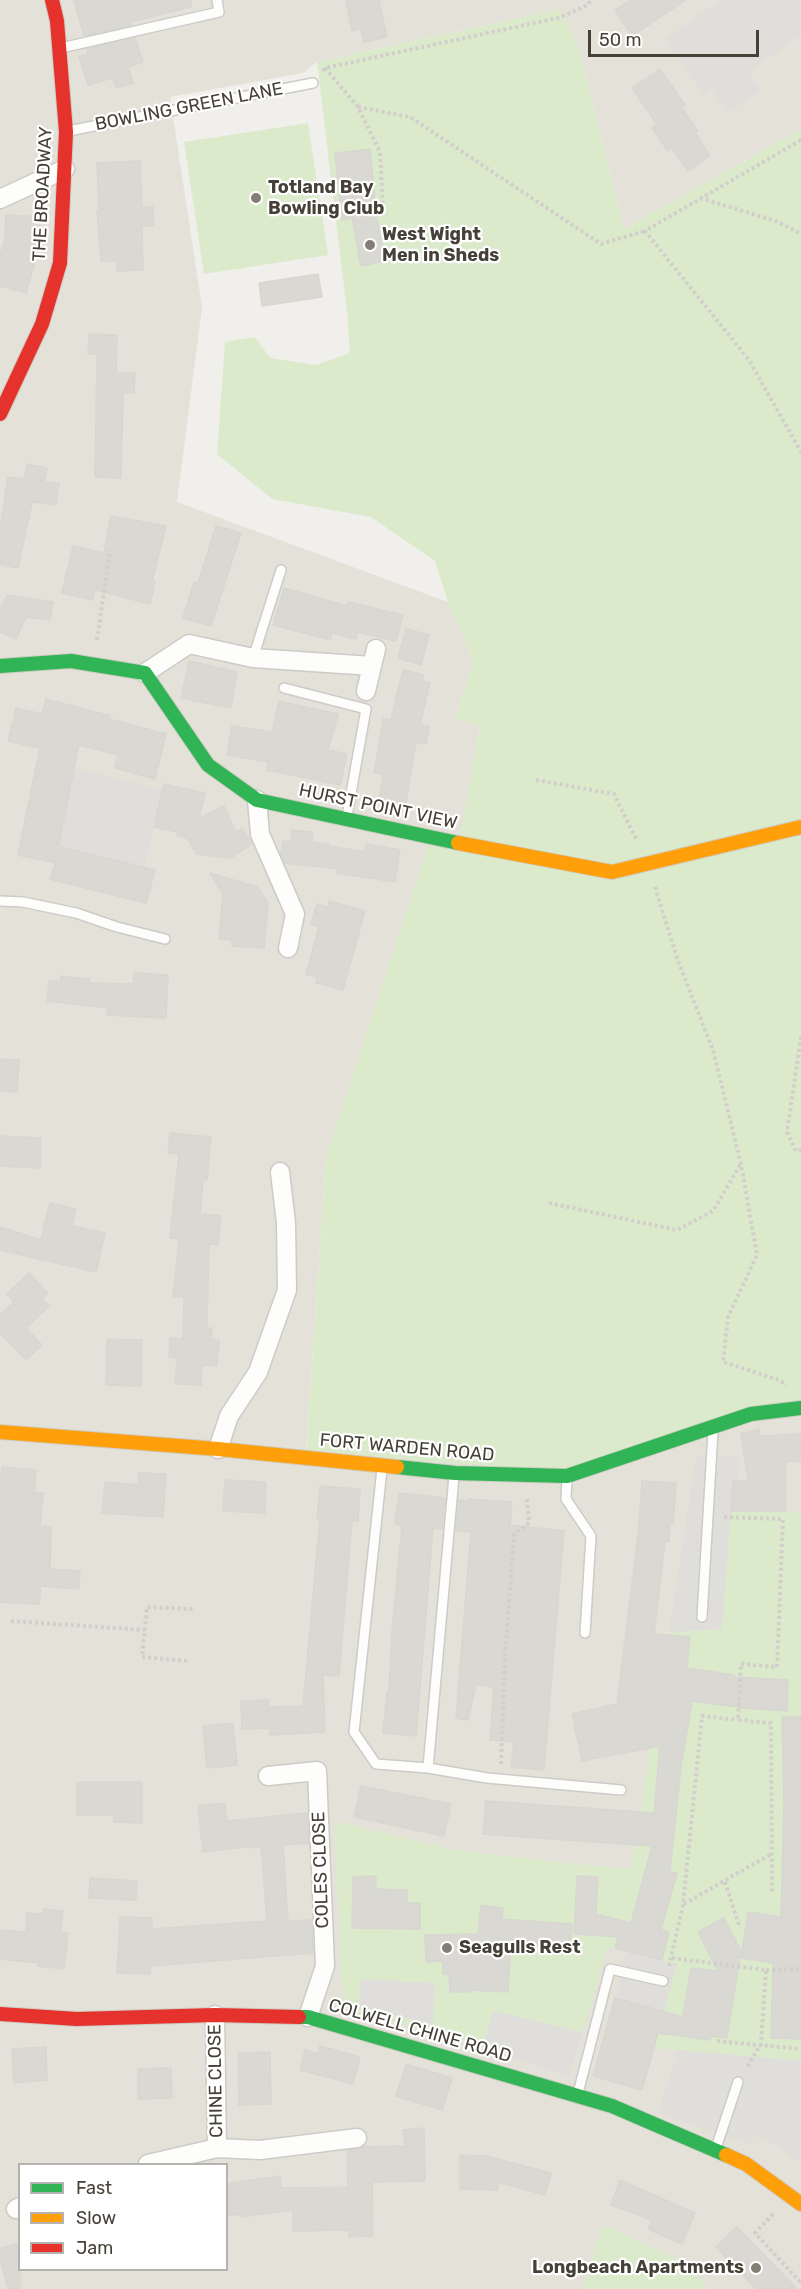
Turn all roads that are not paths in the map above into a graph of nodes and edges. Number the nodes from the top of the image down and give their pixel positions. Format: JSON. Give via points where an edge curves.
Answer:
{"nodes":[{"id":1,"x":52,"y":0,"type":"edge"},
{"id":2,"x":217,"y":0,"type":"edge"},
{"id":3,"x":59,"y":49,"type":"junction"},
{"id":4,"x":313,"y":83,"type":"road end"},
{"id":5,"x":66,"y":132,"type":"junction"},
{"id":6,"x":65,"y":170,"type":"junction"},
{"id":7,"x":0,"y":199,"type":"edge"},
{"id":8,"x":0,"y":414,"type":"edge"},
{"id":9,"x":281,"y":570,"type":"dead end"},
{"id":10,"x":253,"y":658,"type":"junction"},
{"id":11,"x":0,"y":666,"type":"edge"},
{"id":12,"x":145,"y":673,"type":"junction"},
{"id":13,"x":284,"y":688,"type":"dead end"},
{"id":14,"x":366,"y":691,"type":"dead end"},
{"id":15,"x":257,"y":800,"type":"junction"},
{"id":16,"x":346,"y":818,"type":"junction"},
{"id":17,"x":801,"y":827,"type":"edge"},
{"id":18,"x":0,"y":901,"type":"edge"},
{"id":19,"x":165,"y":939,"type":"dead end"},
{"id":20,"x":288,"y":948,"type":"dead end"},
{"id":21,"x":280,"y":1172,"type":"dead end"},
{"id":22,"x":801,"y":1408,"type":"edge"},
{"id":23,"x":714,"y":1426,"type":"junction"},
{"id":24,"x":0,"y":1432,"type":"edge"},
{"id":25,"x":218,"y":1449,"type":"junction"},
{"id":26,"x":382,"y":1466,"type":"junction"},
{"id":27,"x":455,"y":1473,"type":"junction"},
{"id":28,"x":567,"y":1476,"type":"junction"},
{"id":29,"x":702,"y":1617,"type":"dead end"},
{"id":30,"x":585,"y":1633,"type":"dead end"},
{"id":31,"x":428,"y":1768,"type":"junction"},
{"id":32,"x":268,"y":1776,"type":"dead end"},
{"id":33,"x":621,"y":1790,"type":"dead end"},
{"id":34,"x":663,"y":1981,"type":"dead end"},
{"id":35,"x":0,"y":2014,"type":"edge"},
{"id":36,"x":215,"y":2015,"type":"junction"},
{"id":37,"x":308,"y":2017,"type":"junction"},
{"id":38,"x":738,"y":2082,"type":"road end"},
{"id":39,"x":578,"y":2095,"type":"junction"},
{"id":40,"x":357,"y":2138,"type":"dead end"},
{"id":41,"x":217,"y":2148,"type":"junction"},
{"id":42,"x":714,"y":2151,"type":"junction"},
{"id":43,"x":152,"y":2163,"type":"edge"},
{"id":44,"x":795,"y":2200,"type":"edge"}],
"edges":[{"from":1,"to":3,"type":"street","name":"THE BROADWAY"},
{"from":2,"to":3,"type":"lane","via":[[219,12]]},
{"from":3,"to":5,"type":"street","name":"THE BROADWAY"},
{"from":4,"to":5,"type":"lane","name":"BOWLING GREEN LANE"},
{"from":5,"to":6,"type":"street","name":"THE BROADWAY"},
{"from":6,"to":7,"type":"street"},
{"from":6,"to":8,"type":"street","name":"THE BROADWAY","via":[[60,263],[42,324]]},
{"from":9,"to":10,"type":"lane"},
{"from":10,"to":12,"type":"street","via":[[189,644]]},
{"from":10,"to":14,"type":"street","via":[[374,658]]},
{"from":11,"to":12,"type":"street","via":[[71,661]]},
{"from":12,"to":15,"type":"street","name":"HURST POINT VIEW","via":[[208,765]]},
{"from":13,"to":16,"type":"lane","via":[[366,709]]},
{"from":15,"to":16,"type":"street","name":"HURST POINT VIEW"},
{"from":15,"to":20,"type":"street","via":[[260,834],[295,914]]},
{"from":16,"to":17,"type":"street","name":"HURST POINT VIEW","via":[[612,872]]},
{"from":18,"to":19,"type":"lane","via":[[76,913]]},
{"from":21,"to":25,"type":"street","via":[[287,1290],[258,1372],[229,1416]]},
{"from":22,"to":23,"type":"street","name":"FORT WARDEN ROAD","via":[[751,1414]]},
{"from":23,"to":28,"type":"street","name":"FORT WARDEN ROAD"},
{"from":23,"to":29,"type":"lane"},
{"from":24,"to":25,"type":"street","name":"FORT WARDEN ROAD"},
{"from":25,"to":26,"type":"street","name":"FORT WARDEN ROAD"},
{"from":26,"to":27,"type":"street","name":"FORT WARDEN ROAD"},
{"from":26,"to":31,"type":"lane","via":[[354,1732],[376,1764]]},
{"from":27,"to":28,"type":"street","name":"FORT WARDEN ROAD"},
{"from":27,"to":31,"type":"lane"},
{"from":28,"to":30,"type":"lane","via":[[566,1499],[591,1536]]},
{"from":31,"to":33,"type":"lane"},
{"from":32,"to":37,"type":"street","name":"COLES CLOSE","via":[[317,1771],[325,1966]]},
{"from":34,"to":39,"type":"lane","via":[[610,1969]]},
{"from":35,"to":36,"type":"street","name":"COLWELL CHINE ROAD","via":[[77,2019]]},
{"from":36,"to":37,"type":"street","name":"COLWELL CHINE ROAD"},
{"from":36,"to":41,"type":"street","name":"CHINE CLOSE"},
{"from":37,"to":39,"type":"street","name":"COLWELL CHINE ROAD"},
{"from":38,"to":42,"type":"lane"},
{"from":39,"to":42,"type":"street","name":"COLWELL CHINE ROAD"},
{"from":40,"to":41,"type":"street","name":"CHINE CLOSE","via":[[260,2150]]},
{"from":41,"to":43,"type":"street","name":"CHINE CLOSE"},
{"from":42,"to":44,"type":"street","name":"COLWELL CHINE ROAD","via":[[746,2164]]}]}
